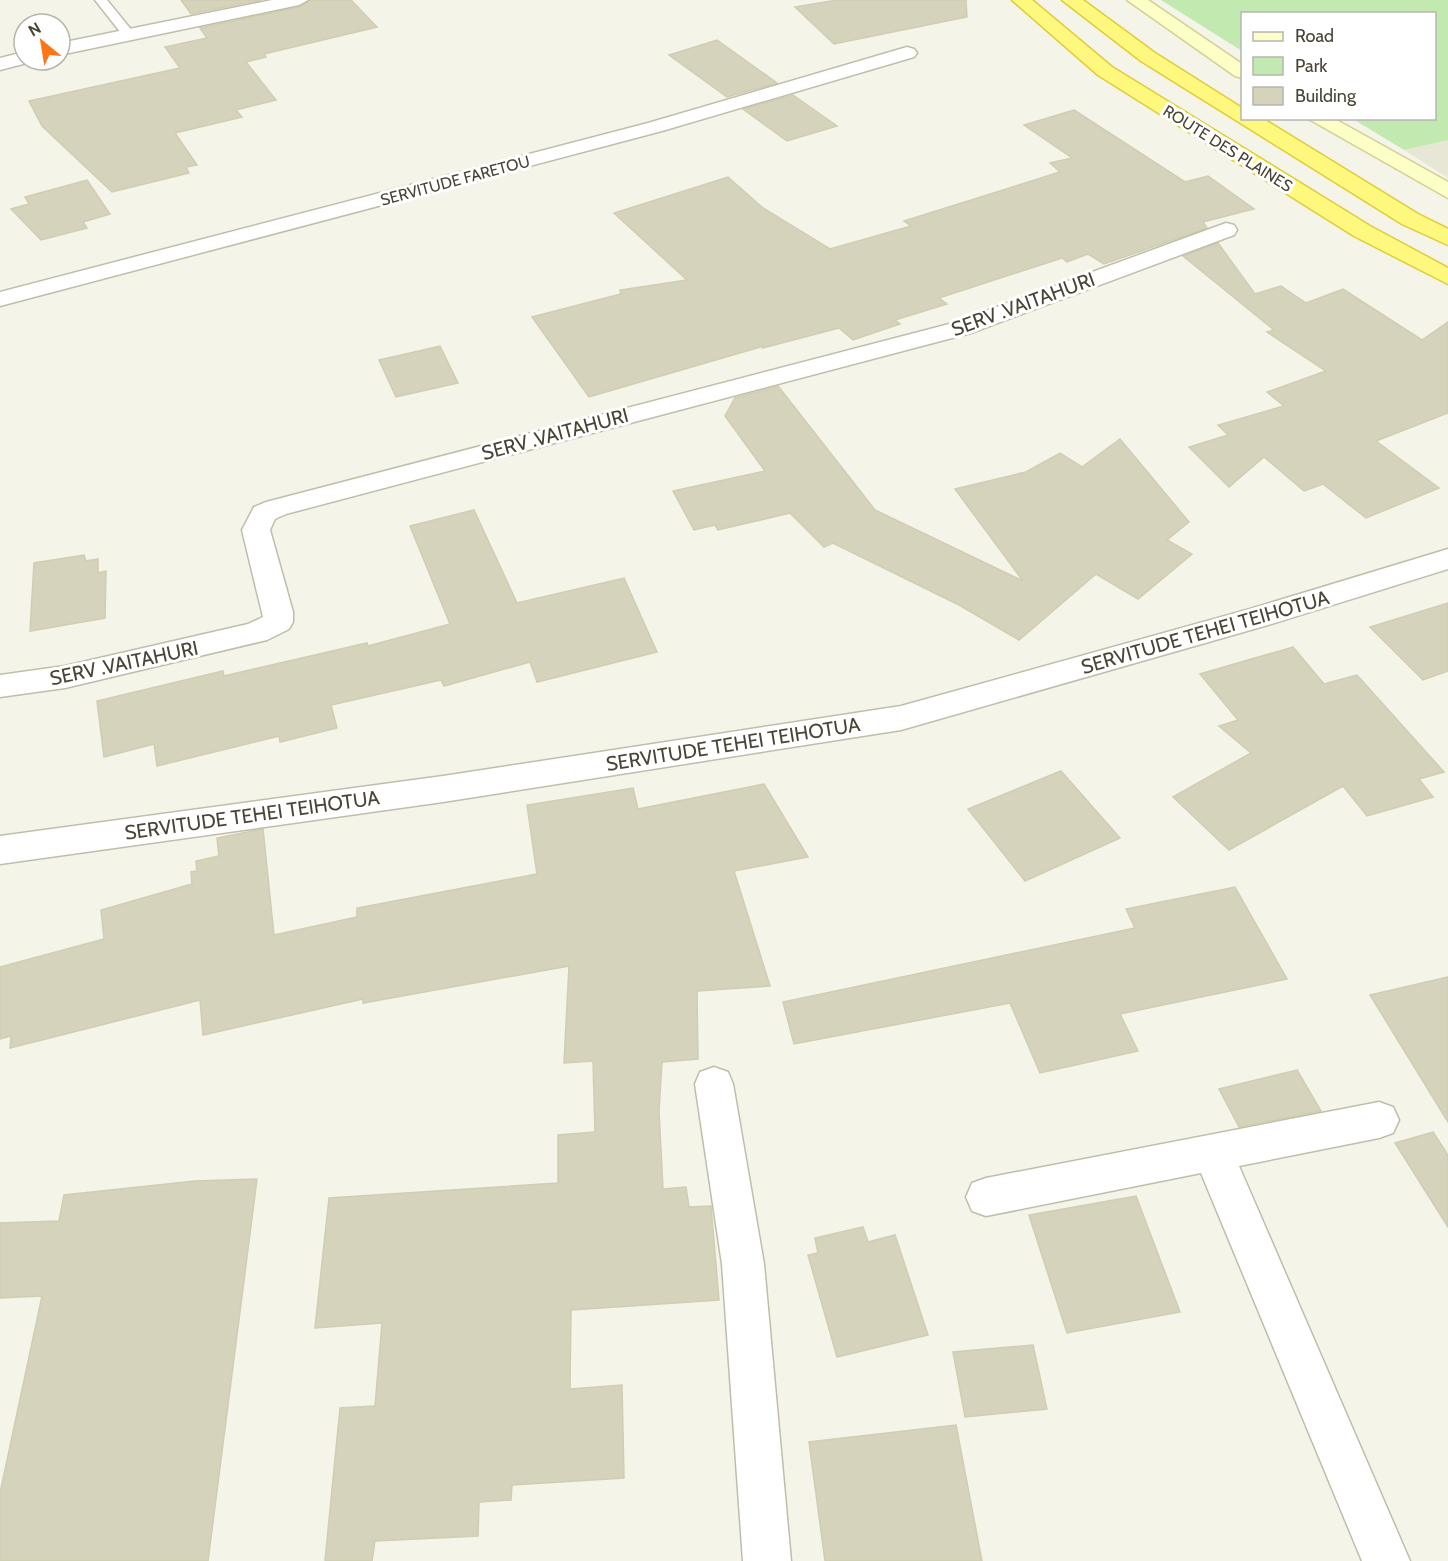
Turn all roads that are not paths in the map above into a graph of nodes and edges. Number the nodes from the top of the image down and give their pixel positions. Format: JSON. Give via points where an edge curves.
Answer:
{"nodes":[{"id":1,"x":101,"y":0,"type":"edge"},
{"id":2,"x":299,"y":0,"type":"edge"},
{"id":3,"x":1021,"y":0,"type":"edge"},
{"id":4,"x":1071,"y":0,"type":"edge"},
{"id":5,"x":1136,"y":0,"type":"edge"},
{"id":6,"x":129,"y":35,"type":"junction"},
{"id":7,"x":72,"y":47,"type":"edge"},
{"id":8,"x":907,"y":53,"type":"dead end"},
{"id":9,"x":1241,"y":71,"type":"edge"},
{"id":10,"x":804,"y":97,"type":"dead end"},
{"id":11,"x":1241,"y":115,"type":"edge"},
{"id":12,"x":1250,"y":120,"type":"edge"},
{"id":13,"x":1321,"y":120,"type":"edge"},
{"id":14,"x":1448,"y":191,"type":"edge"},
{"id":15,"x":1226,"y":230,"type":"dead end"},
{"id":16,"x":1448,"y":238,"type":"edge"},
{"id":17,"x":1448,"y":277,"type":"edge"},
{"id":18,"x":0,"y":299,"type":"edge"},
{"id":19,"x":0,"y":320,"type":"edge"},
{"id":20,"x":1448,"y":559,"type":"edge"},
{"id":21,"x":0,"y":686,"type":"edge"},
{"id":22,"x":0,"y":850,"type":"edge"},
{"id":23,"x":714,"y":1084,"type":"dead end"},
{"id":24,"x":1378,"y":1120,"type":"dead end"},
{"id":25,"x":1213,"y":1153,"type":"junction"},
{"id":26,"x":986,"y":1197,"type":"dead end"},
{"id":27,"x":767,"y":1561,"type":"edge"},
{"id":28,"x":1386,"y":1561,"type":"edge"}],
"edges":[{"from":1,"to":6,"type":"lane"},
{"from":2,"to":6,"type":"street"},
{"from":3,"to":17,"type":"highway","name":"ROUTE DES PLAINES","via":[[1105,71],[1362,231]]},
{"from":4,"to":11,"type":"highway","name":"ROUTE DES PLAINES","via":[[1148,57]]},
{"from":5,"to":9,"type":"main road"},
{"from":6,"to":7,"type":"street"},
{"from":8,"to":18,"type":"street","name":"SERVITUDE FARETOU","via":[[655,128]]},
{"from":10,"to":19,"type":"street","name":"SERVITUDE FARETOU","via":[[564,171],[313,234]]},
{"from":12,"to":16,"type":"highway","name":"ROUTE DES PLAINES","via":[[1410,219]]},
{"from":13,"to":14,"type":"main road"},
{"from":15,"to":21,"type":"street","name":"SERV .VAITAHURI","via":[[962,328],[276,508],[264,513],[256,530],[278,612],[278,622],[272,627],[65,677]]},
{"from":20,"to":22,"type":"street","name":"SERVITUDE TEHEI TEIHOTUA","via":[[1257,618],[901,718],[443,789]]},
{"from":23,"to":27,"type":"street","via":[[742,1264]]},
{"from":24,"to":25,"type":"street"},
{"from":25,"to":26,"type":"street"},
{"from":25,"to":28,"type":"street"}]}
